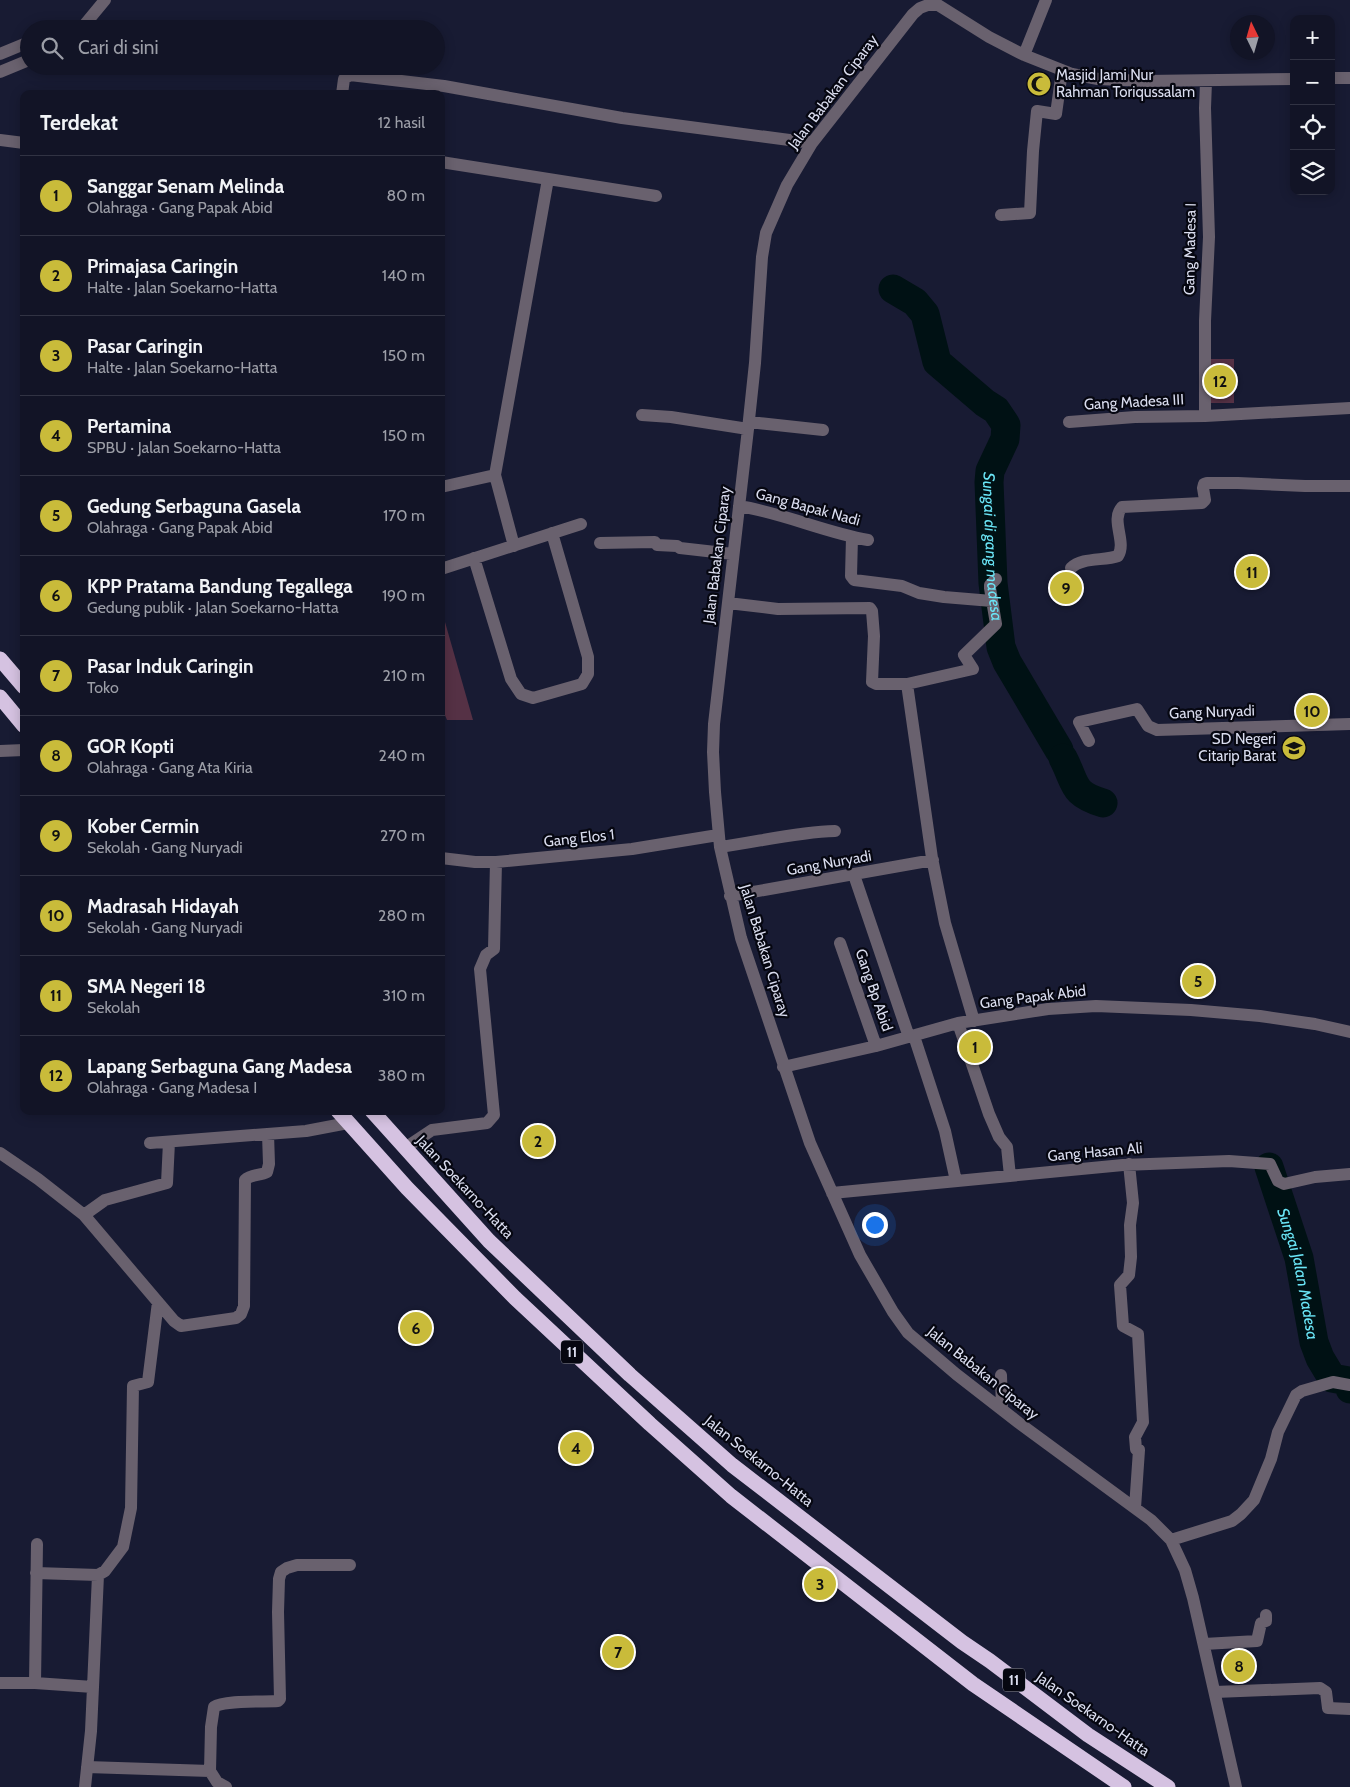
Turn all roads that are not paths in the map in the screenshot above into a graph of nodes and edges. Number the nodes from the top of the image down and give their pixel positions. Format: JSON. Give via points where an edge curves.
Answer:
{"nodes":[{"id":1,"x":105,"y":0,"type":"edge"},
{"id":2,"x":1046,"y":0,"type":"edge"},
{"id":3,"x":940,"y":3,"type":"edge"},
{"id":4,"x":88,"y":20,"type":"edge"},
{"id":5,"x":20,"y":46,"type":"edge"},
{"id":6,"x":0,"y":54,"type":"edge"},
{"id":7,"x":1024,"y":54,"type":"junction"},
{"id":8,"x":20,"y":64,"type":"edge"},
{"id":9,"x":1062,"y":70,"type":"junction"},
{"id":10,"x":0,"y":72,"type":"edge"},
{"id":11,"x":349,"y":75,"type":"edge"},
{"id":12,"x":358,"y":75,"type":"edge"},
{"id":13,"x":1335,"y":78,"type":"edge"},
{"id":14,"x":1350,"y":78,"type":"edge"},
{"id":15,"x":1290,"y":79,"type":"edge"},
{"id":16,"x":1206,"y":82,"type":"junction"},
{"id":17,"x":343,"y":90,"type":"edge"},
{"id":18,"x":0,"y":140,"type":"edge"},
{"id":19,"x":20,"y":142,"type":"edge"},
{"id":20,"x":812,"y":143,"type":"junction"},
{"id":21,"x":445,"y":163,"type":"edge"},
{"id":22,"x":548,"y":179,"type":"junction"},
{"id":23,"x":656,"y":196,"type":"dead end"},
{"id":24,"x":1001,"y":216,"type":"dead end"},
{"id":25,"x":1350,"y":408,"type":"edge"},
{"id":26,"x":642,"y":415,"type":"dead end"},
{"id":27,"x":1205,"y":416,"type":"junction"},
{"id":28,"x":1069,"y":422,"type":"dead end"},
{"id":29,"x":749,"y":426,"type":"junction"},
{"id":30,"x":823,"y":430,"type":"dead end"},
{"id":31,"x":495,"y":475,"type":"junction"},
{"id":32,"x":445,"y":486,"type":"edge"},
{"id":33,"x":1350,"y":486,"type":"edge"},
{"id":34,"x":739,"y":506,"type":"junction"},
{"id":35,"x":581,"y":524,"type":"dead end"},
{"id":36,"x":552,"y":533,"type":"junction"},
{"id":37,"x":852,"y":537,"type":"junction"},
{"id":38,"x":868,"y":540,"type":"dead end"},
{"id":39,"x":600,"y":542,"type":"dead end"},
{"id":40,"x":514,"y":546,"type":"junction"},
{"id":41,"x":733,"y":554,"type":"junction"},
{"id":42,"x":474,"y":558,"type":"junction"},
{"id":43,"x":445,"y":568,"type":"edge"},
{"id":44,"x":1071,"y":568,"type":"dead end"},
{"id":45,"x":993,"y":582,"type":"dead end"},
{"id":46,"x":992,"y":601,"type":"junction"},
{"id":47,"x":728,"y":602,"type":"junction"},
{"id":48,"x":0,"y":659,"type":"edge"},
{"id":49,"x":20,"y":682,"type":"edge"},
{"id":50,"x":907,"y":684,"type":"junction"},
{"id":51,"x":0,"y":697,"type":"edge"},
{"id":52,"x":20,"y":721,"type":"edge"},
{"id":53,"x":1350,"y":724,"type":"edge"},
{"id":54,"x":1089,"y":741,"type":"dead end"},
{"id":55,"x":20,"y":750,"type":"edge"},
{"id":56,"x":0,"y":751,"type":"edge"},
{"id":57,"x":835,"y":831,"type":"dead end"},
{"id":58,"x":719,"y":841,"type":"junction"},
{"id":59,"x":445,"y":858,"type":"edge"},
{"id":60,"x":933,"y":860,"type":"junction"},
{"id":61,"x":496,"y":862,"type":"junction"},
{"id":62,"x":854,"y":875,"type":"junction"},
{"id":63,"x":730,"y":896,"type":"junction"},
{"id":64,"x":840,"y":944,"type":"dead end"},
{"id":65,"x":974,"y":1021,"type":"junction"},
{"id":66,"x":958,"y":1023,"type":"junction"},
{"id":67,"x":1350,"y":1032,"type":"edge"},
{"id":68,"x":912,"y":1037,"type":"junction"},
{"id":69,"x":876,"y":1046,"type":"junction"},
{"id":70,"x":783,"y":1067,"type":"junction"},
{"id":71,"x":376,"y":1115,"type":"edge"},
{"id":72,"x":343,"y":1117,"type":"edge"},
{"id":73,"x":268,"y":1134,"type":"junction"},
{"id":74,"x":169,"y":1142,"type":"junction"},
{"id":75,"x":150,"y":1143,"type":"dead end"},
{"id":76,"x":405,"y":1148,"type":"junction"},
{"id":77,"x":0,"y":1153,"type":"edge"},
{"id":78,"x":1129,"y":1164,"type":"junction"},
{"id":79,"x":1350,"y":1174,"type":"edge"},
{"id":80,"x":1010,"y":1176,"type":"junction"},
{"id":81,"x":956,"y":1181,"type":"junction"},
{"id":82,"x":832,"y":1193,"type":"junction"},
{"id":83,"x":84,"y":1214,"type":"junction"},
{"id":84,"x":158,"y":1302,"type":"junction"},
{"id":85,"x":1001,"y":1376,"type":"dead end"},
{"id":86,"x":1350,"y":1385,"type":"edge"},
{"id":87,"x":1002,"y":1410,"type":"junction"},
{"id":88,"x":1135,"y":1508,"type":"junction"},
{"id":89,"x":1171,"y":1540,"type":"junction"},
{"id":90,"x":37,"y":1544,"type":"dead end"},
{"id":91,"x":350,"y":1565,"type":"dead end"},
{"id":92,"x":36,"y":1573,"type":"junction"},
{"id":93,"x":98,"y":1574,"type":"junction"},
{"id":94,"x":1266,"y":1615,"type":"dead end"},
{"id":95,"x":1204,"y":1644,"type":"junction"},
{"id":96,"x":0,"y":1683,"type":"edge"},
{"id":97,"x":35,"y":1684,"type":"junction"},
{"id":98,"x":93,"y":1687,"type":"junction"},
{"id":99,"x":1215,"y":1692,"type":"junction"},
{"id":100,"x":1350,"y":1709,"type":"edge"},
{"id":101,"x":87,"y":1767,"type":"junction"},
{"id":102,"x":210,"y":1771,"type":"junction"},
{"id":103,"x":85,"y":1787,"type":"edge"},
{"id":104,"x":226,"y":1787,"type":"edge"},
{"id":105,"x":1124,"y":1787,"type":"edge"},
{"id":106,"x":1168,"y":1787,"type":"edge"},
{"id":107,"x":1236,"y":1787,"type":"edge"}],
"edges":[{"from":1,"to":4,"type":"street"},
{"from":2,"to":7,"type":"street"},
{"from":3,"to":7,"type":"street","name":"Jalan Babakan Ciparay","via":[[989,37]]},
{"from":3,"to":20,"type":"street","name":"Jalan Babakan Ciparay","via":[[920,8],[913,14]]},
{"from":5,"to":6,"type":"street"},
{"from":7,"to":9,"type":"street","name":"Jalan Babakan Ciparay"},
{"from":8,"to":10,"type":"street"},
{"from":9,"to":16,"type":"street","name":"Jalan Babakan Ciparay","via":[[1098,79]]},
{"from":9,"to":24,"type":"street","via":[[1056,114],[1037,111],[1030,213]]},
{"from":11,"to":17,"type":"street","via":[[344,79]]},
{"from":12,"to":20,"type":"street","via":[[444,86],[631,119]]},
{"from":13,"to":14,"type":"street"},
{"from":15,"to":16,"type":"street","name":"Jalan Babakan Ciparay"},
{"from":16,"to":27,"type":"street","name":"Gang Madesa I"},
{"from":18,"to":19,"type":"street"},
{"from":20,"to":29,"type":"street","name":"Jalan Babakan Ciparay","via":[[787,185],[766,233]]},
{"from":21,"to":22,"type":"street"},
{"from":22,"to":23,"type":"street"},
{"from":22,"to":31,"type":"street"},
{"from":25,"to":27,"type":"street","name":"Gang Madesa III"},
{"from":26,"to":29,"type":"street"},
{"from":27,"to":28,"type":"street","name":"Gang Madesa III"},
{"from":29,"to":30,"type":"street"},
{"from":29,"to":34,"type":"street","name":"Jalan Babakan Ciparay"},
{"from":31,"to":32,"type":"street"},
{"from":31,"to":40,"type":"street"},
{"from":33,"to":44,"type":"street","via":[[1207,483],[1204,484],[1205,500],[1202,503],[1122,507],[1118,513],[1118,556],[1075,564]]},
{"from":34,"to":37,"type":"street","name":"Gang Bapak Nadi"},
{"from":34,"to":41,"type":"street","name":"Jalan Babakan Ciparay"},
{"from":35,"to":36,"type":"street"},
{"from":36,"to":40,"type":"street"},
{"from":36,"to":42,"type":"street","via":[[588,657],[588,674],[582,684],[533,698],[521,694],[511,679]]},
{"from":37,"to":38,"type":"street","name":"Gang Bapak Nadi"},
{"from":37,"to":46,"type":"street","via":[[851,576],[854,580],[902,586],[944,597]]},
{"from":39,"to":41,"type":"street","via":[[655,542],[657,545]]},
{"from":40,"to":42,"type":"street"},
{"from":41,"to":47,"type":"street","name":"Jalan Babakan Ciparay"},
{"from":42,"to":43,"type":"street"},
{"from":45,"to":46,"type":"street"},
{"from":46,"to":50,"type":"street","via":[[996,624],[964,655],[973,669]]},
{"from":47,"to":50,"type":"street","via":[[782,610],[870,608],[874,636],[872,682]]},
{"from":47,"to":58,"type":"street","name":"Jalan Babakan Ciparay","via":[[713,752]]},
{"from":48,"to":49,"type":"highway"},
{"from":50,"to":60,"type":"street"},
{"from":51,"to":52,"type":"highway"},
{"from":53,"to":54,"type":"street","name":"Gang Nuryadi","via":[[1157,730],[1148,726],[1137,708],[1079,722]]},
{"from":55,"to":56,"type":"street"},
{"from":57,"to":58,"type":"street","name":"Gang Elos 1","via":[[794,834],[769,840]]},
{"from":58,"to":61,"type":"street","name":"Gang Elos 1"},
{"from":58,"to":63,"type":"street","name":"Jalan Babakan Ciparay"},
{"from":59,"to":61,"type":"street","name":"Gang Elos 1"},
{"from":60,"to":62,"type":"street","name":"Gang Nuryadi"},
{"from":60,"to":65,"type":"street","via":[[946,923]]},
{"from":61,"to":76,"type":"street","via":[[494,949],[486,955],[480,968],[494,1115],[487,1123],[432,1130]]},
{"from":62,"to":63,"type":"street","name":"Gang Nuryadi"},
{"from":62,"to":68,"type":"street"},
{"from":63,"to":70,"type":"street","name":"Jalan Babakan Ciparay"},
{"from":64,"to":69,"type":"street","name":"Gang Bp Abid"},
{"from":65,"to":66,"type":"street","name":"Gang Papak Abid"},
{"from":65,"to":67,"type":"street","name":"Gang Papak Abid","via":[[1048,1009],[1096,1006],[1260,1016]]},
{"from":66,"to":68,"type":"street","name":"Gang Papak Abid"},
{"from":66,"to":80,"type":"street","via":[[998,1137],[1007,1147]]},
{"from":68,"to":69,"type":"street","name":"Gang Papak Abid"},
{"from":68,"to":81,"type":"street","via":[[945,1131]]},
{"from":69,"to":70,"type":"street","name":"Gang Papak Abid"},
{"from":70,"to":82,"type":"street","name":"Jalan Babakan Ciparay"},
{"from":71,"to":76,"type":"highway","name":"Jalan Soekarno-Hatta","number":"11"},
{"from":72,"to":73,"type":"street","via":[[306,1132]]},
{"from":72,"to":105,"type":"highway","number":"11","via":[[407,1188],[515,1298],[731,1496],[973,1684]]},
{"from":73,"to":74,"type":"street"},
{"from":73,"to":84,"type":"street","via":[[267,1172],[249,1176],[246,1180],[244,1306],[241,1314],[236,1318],[181,1326]]},
{"from":74,"to":75,"type":"street"},
{"from":74,"to":83,"type":"street","via":[[167,1183],[105,1200]]},
{"from":76,"to":106,"type":"highway","name":"Jalan Soekarno-Hatta","number":"11","via":[[489,1241],[630,1375],[732,1465],[962,1642],[1088,1735]]},
{"from":77,"to":83,"type":"street"},
{"from":78,"to":79,"type":"street","name":"Gang Hasan Ali","via":[[1265,1162],[1270,1164],[1278,1181],[1284,1184]]},
{"from":78,"to":80,"type":"street","name":"Gang Hasan Ali"},
{"from":78,"to":88,"type":"street","via":[[1133,1203],[1131,1257],[1129,1275],[1120,1285],[1123,1326],[1138,1334],[1140,1361],[1143,1422],[1134,1437],[1139,1450]]},
{"from":80,"to":81,"type":"street","name":"Gang Hasan Ali"},
{"from":81,"to":82,"type":"street","name":"Gang Hasan Ali"},
{"from":82,"to":87,"type":"street","name":"Jalan Babakan Ciparay","via":[[860,1255],[908,1333]]},
{"from":83,"to":84,"type":"street"},
{"from":84,"to":93,"type":"street","via":[[148,1382],[133,1386],[131,1508],[123,1547],[105,1572]]},
{"from":85,"to":87,"type":"street"},
{"from":86,"to":89,"type":"street","via":[[1333,1382],[1302,1390],[1296,1395],[1278,1432],[1254,1500],[1232,1521]]},
{"from":87,"to":88,"type":"street","name":"Jalan Babakan Ciparay"},
{"from":88,"to":89,"type":"street","name":"Jalan Babakan Ciparay"},
{"from":89,"to":95,"type":"street","name":"Jalan Babakan Ciparay","via":[[1194,1598]]},
{"from":90,"to":92,"type":"street"},
{"from":91,"to":102,"type":"street","via":[[297,1565],[281,1572],[278,1604],[280,1699],[214,1707]]},
{"from":92,"to":93,"type":"street"},
{"from":92,"to":97,"type":"street"},
{"from":93,"to":98,"type":"street"},
{"from":94,"to":95,"type":"street","via":[[1257,1641]]},
{"from":95,"to":99,"type":"street","name":"Jalan Babakan Ciparay"},
{"from":96,"to":97,"type":"street"},
{"from":97,"to":98,"type":"street"},
{"from":98,"to":101,"type":"street"},
{"from":99,"to":100,"type":"street","via":[[1320,1688],[1326,1692],[1328,1708]]},
{"from":99,"to":107,"type":"street","name":"Jalan Babakan Ciparay"},
{"from":101,"to":102,"type":"street"},
{"from":101,"to":103,"type":"street"},
{"from":102,"to":104,"type":"street","via":[[217,1782]]}]}
